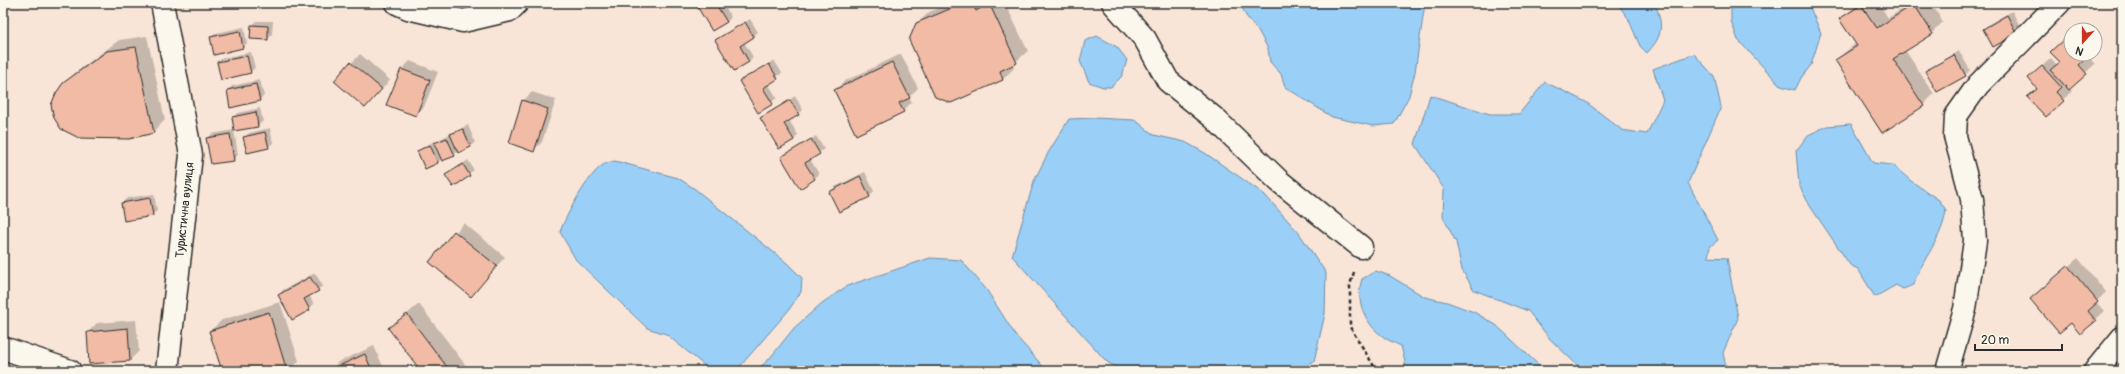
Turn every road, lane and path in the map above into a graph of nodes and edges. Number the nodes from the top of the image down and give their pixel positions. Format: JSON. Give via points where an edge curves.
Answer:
{"nodes":[{"id":1,"x":162,"y":3,"type":"edge"},
{"id":2,"x":397,"y":3,"type":"edge"},
{"id":3,"x":517,"y":3,"type":"edge"},
{"id":4,"x":1113,"y":3,"type":"edge"},
{"id":5,"x":2059,"y":3,"type":"edge"},
{"id":6,"x":1361,"y":248,"type":"joint"},
{"id":7,"x":2122,"y":338,"type":"edge"},
{"id":8,"x":3,"y":348,"type":"edge"},
{"id":9,"x":70,"y":371,"type":"edge"},
{"id":10,"x":167,"y":371,"type":"edge"},
{"id":11,"x":1377,"y":371,"type":"edge"},
{"id":12,"x":1947,"y":371,"type":"edge"},
{"id":13,"x":2095,"y":371,"type":"edge"}],
"edges":[{"from":1,"to":10,"type":"street","name":"Туристична вулиця","via":[[192,155]]},
{"from":2,"to":3,"type":"street","via":[[463,21],[510,10]]},
{"from":4,"to":6,"type":"street","via":[[1145,39],[1168,81],[1214,118],[1279,181]]},
{"from":5,"to":12,"type":"street","via":[[1978,85],[1956,116],[1955,136],[1972,199],[1975,241],[1965,309]]},
{"from":6,"to":11,"type":"path","via":[[1350,285],[1350,327]]},
{"from":7,"to":13,"type":"street"},
{"from":8,"to":9,"type":"street"}]}
